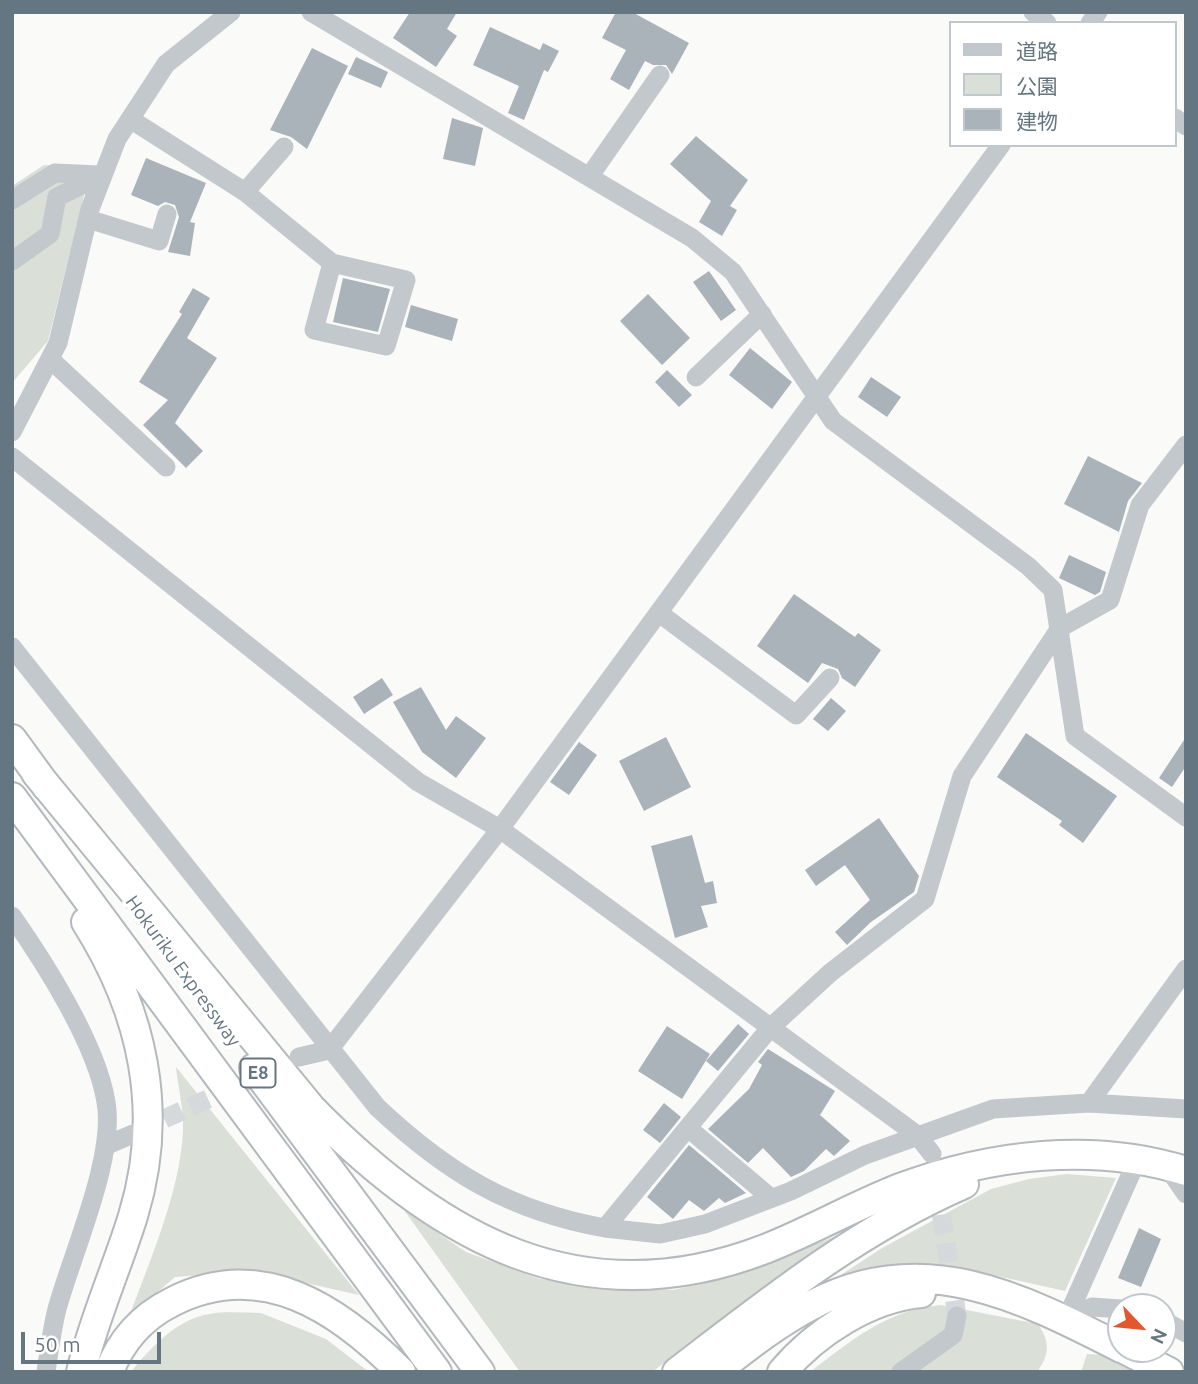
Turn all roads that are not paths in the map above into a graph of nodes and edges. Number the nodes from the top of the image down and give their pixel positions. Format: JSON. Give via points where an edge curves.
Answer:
{"nodes":[{"id":1,"x":231,"y":12,"type":"edge"},
{"id":2,"x":311,"y":12,"type":"edge"},
{"id":3,"x":660,"y":75,"type":"dead end"},
{"id":4,"x":130,"y":119,"type":"junction"},
{"id":5,"x":284,"y":147,"type":"dead end"},
{"id":6,"x":1000,"y":147,"type":"edge"},
{"id":7,"x":103,"y":175,"type":"junction"},
{"id":8,"x":589,"y":177,"type":"junction"},
{"id":9,"x":245,"y":192,"type":"junction"},
{"id":10,"x":12,"y":200,"type":"edge"},
{"id":11,"x":167,"y":214,"type":"dead end"},
{"id":12,"x":88,"y":219,"type":"junction"},
{"id":13,"x":12,"y":261,"type":"edge"},
{"id":14,"x":332,"y":263,"type":"junction"},
{"id":15,"x":762,"y":314,"type":"junction"},
{"id":16,"x":50,"y":359,"type":"junction"},
{"id":17,"x":696,"y":377,"type":"dead end"},
{"id":18,"x":817,"y":398,"type":"junction"},
{"id":19,"x":12,"y":432,"type":"edge"},
{"id":20,"x":1186,"y":445,"type":"edge"},
{"id":21,"x":12,"y":457,"type":"edge"},
{"id":22,"x":166,"y":467,"type":"dead end"},
{"id":23,"x":659,"y":613,"type":"junction"},
{"id":24,"x":1060,"y":628,"type":"junction"},
{"id":25,"x":12,"y":648,"type":"edge"},
{"id":26,"x":830,"y":678,"type":"dead end"},
{"id":27,"x":12,"y":739,"type":"edge"},
{"id":28,"x":37,"y":773,"type":"junction"},
{"id":29,"x":12,"y":797,"type":"edge"},
{"id":30,"x":12,"y":815,"type":"edge"},
{"id":31,"x":1186,"y":817,"type":"edge"},
{"id":32,"x":500,"y":829,"type":"junction"},
{"id":33,"x":12,"y":916,"type":"edge"},
{"id":34,"x":1186,"y":969,"type":"edge"},
{"id":35,"x":770,"y":1028,"type":"junction"},
{"id":36,"x":330,"y":1050,"type":"junction"},
{"id":37,"x":299,"y":1057,"type":"dead end"},
{"id":38,"x":1089,"y":1103,"type":"junction"},
{"id":39,"x":1186,"y":1109,"type":"edge"},
{"id":40,"x":688,"y":1128,"type":"junction"},
{"id":41,"x":133,"y":1133,"type":"tunnel mouth"},
{"id":42,"x":918,"y":1135,"type":"junction"},
{"id":43,"x":105,"y":1146,"type":"junction"},
{"id":44,"x":932,"y":1154,"type":"dead end"},
{"id":45,"x":1049,"y":1156,"type":"junction"},
{"id":46,"x":1138,"y":1158,"type":"junction"},
{"id":47,"x":1176,"y":1168,"type":"edge"},
{"id":48,"x":1186,"y":1194,"type":"edge"},
{"id":49,"x":771,"y":1198,"type":"junction"},
{"id":50,"x":605,"y":1228,"type":"junction"},
{"id":51,"x":1038,"y":1307,"type":"junction"},
{"id":52,"x":1107,"y":1308,"type":"edge"},
{"id":53,"x":957,"y":1316,"type":"tunnel mouth"},
{"id":54,"x":1066,"y":1320,"type":"junction"},
{"id":55,"x":1107,"y":1340,"type":"edge"},
{"id":56,"x":1151,"y":1363,"type":"edge"},
{"id":57,"x":46,"y":1372,"type":"edge"},
{"id":58,"x":80,"y":1372,"type":"edge"},
{"id":59,"x":109,"y":1372,"type":"edge"},
{"id":60,"x":401,"y":1372,"type":"edge"},
{"id":61,"x":437,"y":1372,"type":"edge"},
{"id":62,"x":480,"y":1372,"type":"edge"},
{"id":63,"x":677,"y":1372,"type":"edge"},
{"id":64,"x":715,"y":1372,"type":"edge"},
{"id":65,"x":782,"y":1372,"type":"edge"},
{"id":66,"x":901,"y":1372,"type":"edge"},
{"id":67,"x":1168,"y":1372,"type":"edge"}],
"edges":[{"from":1,"to":4,"type":"street","via":[[166,64]]},
{"from":2,"to":8,"type":"street"},
{"from":3,"to":8,"type":"street"},
{"from":4,"to":7,"type":"street"},
{"from":4,"to":9,"type":"street"},
{"from":5,"to":9,"type":"street"},
{"from":6,"to":18,"type":"street"},
{"from":7,"to":10,"type":"street","via":[[55,173]]},
{"from":7,"to":12,"type":"street"},
{"from":7,"to":13,"type":"street","via":[[57,197],[50,234]]},
{"from":8,"to":15,"type":"street","via":[[692,238],[733,272]]},
{"from":9,"to":14,"type":"street"},
{"from":11,"to":12,"type":"street","via":[[159,241]]},
{"from":12,"to":16,"type":"street","via":[[58,343]]},
{"from":14,"to":14,"type":"street","via":[[406,280],[386,346],[314,330]]},
{"from":15,"to":17,"type":"street"},
{"from":15,"to":18,"type":"street"},
{"from":16,"to":19,"type":"street"},
{"from":16,"to":22,"type":"street"},
{"from":18,"to":23,"type":"street"},
{"from":18,"to":24,"type":"street","via":[[833,421],[1028,566],[1053,590]]},
{"from":20,"to":24,"type":"street","via":[[1140,505],[1110,600]]},
{"from":21,"to":32,"type":"street","via":[[418,782]]},
{"from":23,"to":26,"type":"street","via":[[796,715]]},
{"from":23,"to":32,"type":"street"},
{"from":24,"to":31,"type":"street","via":[[1075,736]]},
{"from":24,"to":35,"type":"street","via":[[962,776],[925,899],[830,973]]},
{"from":25,"to":36,"type":"street"},
{"from":27,"to":28,"type":"highway","name":"Hokuriku Expressway","number":"E8"},
{"from":28,"to":45,"type":"highway","via":[[311,1108],[406,1194],[498,1248],[597,1273],[631,1275],[699,1267],[764,1249],[902,1188],[970,1169]]},
{"from":28,"to":62,"type":"highway","name":"Hokuriku Expressway","number":"E8"},
{"from":29,"to":61,"type":"highway","name":"Hokuriku Expressway","number":"E8"},
{"from":30,"to":58,"type":"highway","via":[[110,964],[141,1043],[147,1075],[150,1108],[144,1176]]},
{"from":32,"to":35,"type":"street"},
{"from":32,"to":36,"type":"street"},
{"from":33,"to":43,"type":"street","via":[[78,1025],[93,1062],[107,1102]]},
{"from":34,"to":38,"type":"street"},
{"from":35,"to":40,"type":"street"},
{"from":35,"to":42,"type":"street"},
{"from":36,"to":37,"type":"street"},
{"from":36,"to":50,"type":"street","via":[[377,1107],[447,1165],[500,1197],[557,1220]]},
{"from":38,"to":39,"type":"street"},
{"from":38,"to":42,"type":"street","via":[[993,1109]]},
{"from":40,"to":49,"type":"street"},
{"from":40,"to":50,"type":"street"},
{"from":41,"to":43,"type":"street"},
{"from":42,"to":44,"type":"street"},
{"from":42,"to":49,"type":"street"},
{"from":43,"to":57,"type":"street","via":[[57,1309]]},
{"from":45,"to":46,"type":"highway","via":[[1081,1153]]},
{"from":45,"to":63,"type":"highway","via":[[961,1185],[881,1226],[788,1288]]},
{"from":46,"to":47,"type":"highway"},
{"from":46,"to":54,"type":"street"},
{"from":47,"to":48,"type":"street"},
{"from":49,"to":50,"type":"street","via":[[705,1224],[660,1234]]},
{"from":51,"to":54,"type":"highway"},
{"from":51,"to":64,"type":"highway","via":[[954,1280],[900,1279],[870,1284],[806,1308]]},
{"from":51,"to":65,"type":"highway","via":[[982,1293],[912,1294],[859,1312],[833,1327]]},
{"from":52,"to":54,"type":"street","via":[[1092,1307]]},
{"from":53,"to":66,"type":"street","via":[[953,1335]]},
{"from":54,"to":55,"type":"highway"},
{"from":56,"to":67,"type":"highway"},
{"from":59,"to":60,"type":"highway","via":[[126,1338],[142,1321],[186,1295],[229,1284],[279,1289],[308,1300],[356,1330]]}]}
